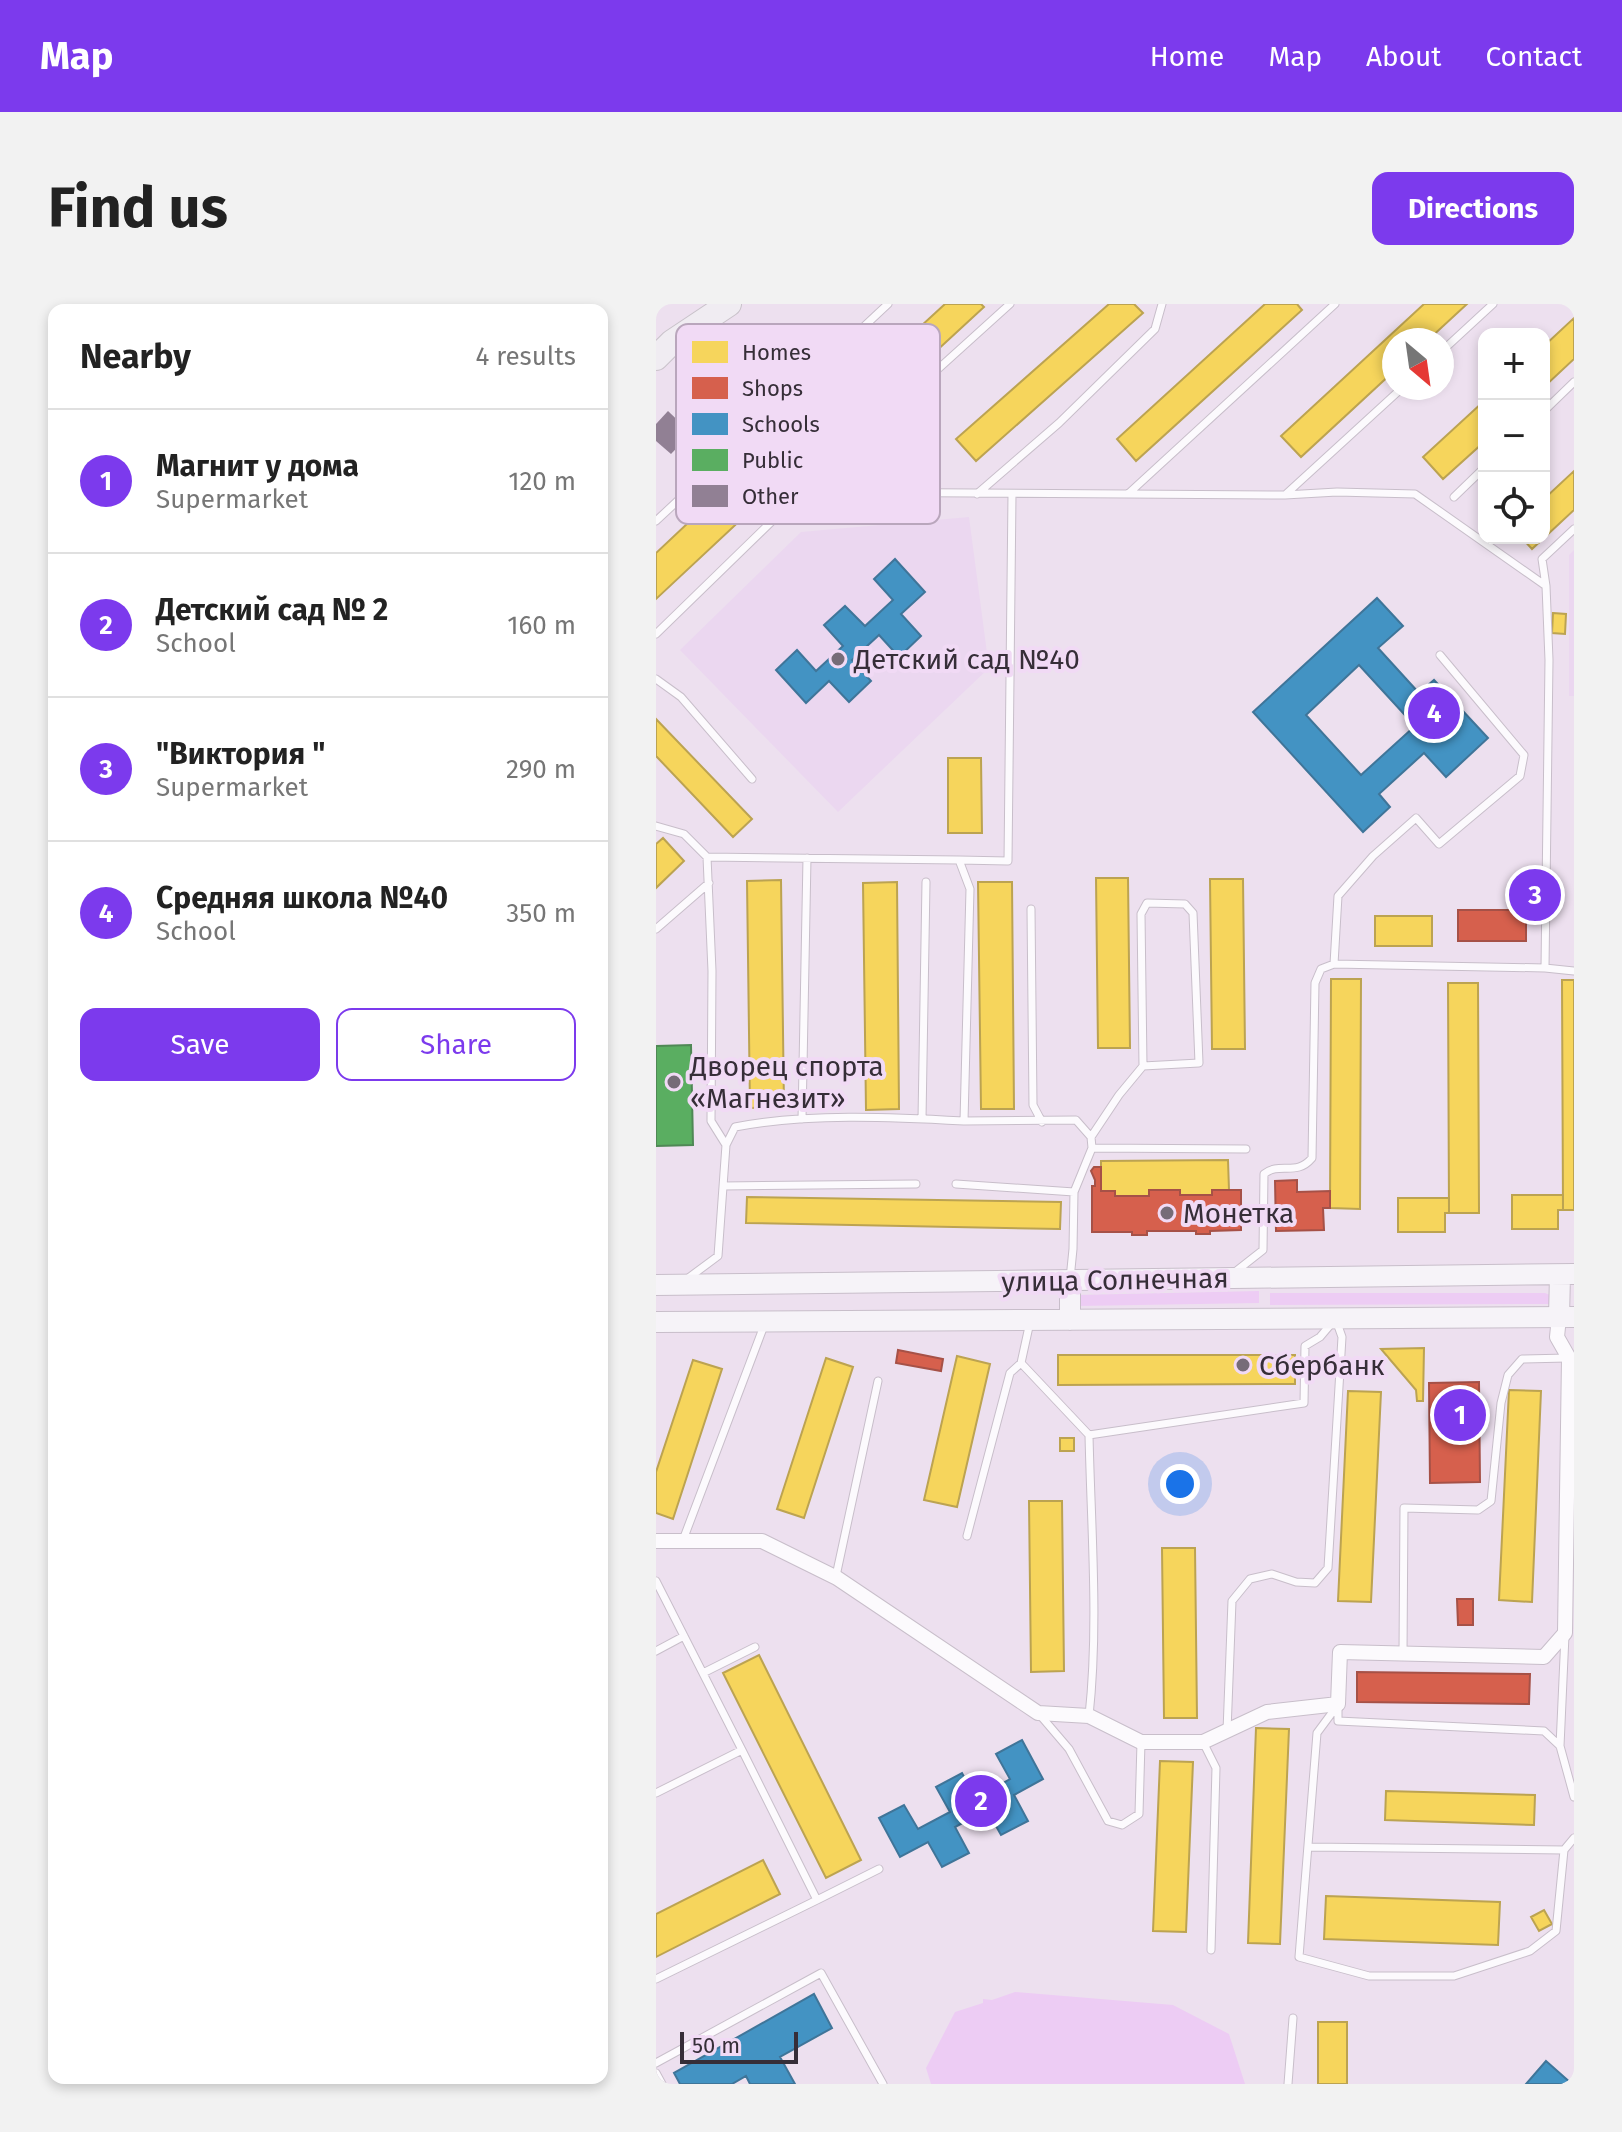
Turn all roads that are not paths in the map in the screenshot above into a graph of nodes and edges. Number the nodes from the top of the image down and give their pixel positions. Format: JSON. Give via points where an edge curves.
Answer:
{"nodes":[{"id":1,"x":729,"y":304,"type":"edge"},
{"id":2,"x":888,"y":304,"type":"edge"},
{"id":3,"x":1010,"y":304,"type":"edge"},
{"id":4,"x":1162,"y":304,"type":"edge"},
{"id":5,"x":1335,"y":304,"type":"edge"},
{"id":6,"x":1493,"y":304,"type":"edge"},
{"id":7,"x":697,"y":324,"type":"edge"},
{"id":8,"x":867,"y":324,"type":"edge"},
{"id":9,"x":1454,"y":340,"type":"edge"},
{"id":10,"x":676,"y":341,"type":"edge"},
{"id":11,"x":656,"y":358,"type":"edge"},
{"id":12,"x":940,"y":367,"type":"edge"},
{"id":13,"x":1574,"y":382,"type":"edge"},
{"id":14,"x":1389,"y":400,"type":"edge"},
{"id":15,"x":1550,"y":405,"type":"edge"},
{"id":16,"x":1480,"y":472,"type":"edge"},
{"id":17,"x":940,"y":494,"type":"edge"},
{"id":18,"x":977,"y":494,"type":"junction"},
{"id":19,"x":1012,"y":494,"type":"junction"},
{"id":20,"x":1128,"y":494,"type":"junction"},
{"id":21,"x":1285,"y":495,"type":"junction"},
{"id":22,"x":1454,"y":497,"type":"dead end"},
{"id":23,"x":676,"y":503,"type":"edge"},
{"id":24,"x":656,"y":521,"type":"edge"},
{"id":25,"x":769,"y":524,"type":"edge"},
{"id":26,"x":1574,"y":529,"type":"edge"},
{"id":27,"x":1546,"y":586,"type":"junction"},
{"id":28,"x":656,"y":634,"type":"edge"},
{"id":29,"x":1440,"y":655,"type":"dead end"},
{"id":30,"x":656,"y":679,"type":"edge"},
{"id":31,"x":752,"y":779,"type":"dead end"},
{"id":32,"x":656,"y":826,"type":"edge"},
{"id":33,"x":707,"y":857,"type":"junction"},
{"id":34,"x":807,"y":858,"type":"junction"},
{"id":35,"x":959,"y":860,"type":"junction"},
{"id":36,"x":926,"y":882,"type":"dead end"},
{"id":37,"x":709,"y":883,"type":"junction"},
{"id":38,"x":1031,"y":909,"type":"dead end"},
{"id":39,"x":656,"y":929,"type":"edge"},
{"id":40,"x":1334,"y":964,"type":"junction"},
{"id":41,"x":1545,"y":968,"type":"junction"},
{"id":42,"x":1574,"y":971,"type":"edge"},
{"id":43,"x":1143,"y":1066,"type":"junction"},
{"id":44,"x":802,"y":1119,"type":"junction"},
{"id":45,"x":922,"y":1119,"type":"junction"},
{"id":46,"x":964,"y":1121,"type":"junction"},
{"id":47,"x":1042,"y":1122,"type":"junction"},
{"id":48,"x":1091,"y":1137,"type":"junction"},
{"id":49,"x":726,"y":1145,"type":"junction"},
{"id":50,"x":1092,"y":1148,"type":"junction"},
{"id":51,"x":1246,"y":1149,"type":"dead end"},
{"id":52,"x":916,"y":1184,"type":"dead end"},
{"id":53,"x":956,"y":1184,"type":"dead end"},
{"id":54,"x":723,"y":1186,"type":"junction"},
{"id":55,"x":1074,"y":1192,"type":"junction"},
{"id":56,"x":1567,"y":1274,"type":"edge"},
{"id":57,"x":1227,"y":1278,"type":"junction"},
{"id":58,"x":1070,"y":1280,"type":"junction"},
{"id":59,"x":656,"y":1285,"type":"edge"},
{"id":60,"x":678,"y":1285,"type":"junction"},
{"id":61,"x":1566,"y":1317,"type":"edge"},
{"id":62,"x":1335,"y":1318,"type":"junction"},
{"id":63,"x":1030,"y":1320,"type":"junction"},
{"id":64,"x":1070,"y":1320,"type":"junction"},
{"id":65,"x":765,"y":1321,"type":"junction"},
{"id":66,"x":656,"y":1322,"type":"edge"},
{"id":67,"x":1569,"y":1358,"type":"junction"},
{"id":68,"x":1021,"y":1363,"type":"junction"},
{"id":69,"x":878,"y":1381,"type":"dead end"},
{"id":70,"x":1571,"y":1400,"type":"edge"},
{"id":71,"x":1089,"y":1435,"type":"junction"},
{"id":72,"x":967,"y":1536,"type":"dead end"},
{"id":73,"x":656,"y":1541,"type":"edge"},
{"id":74,"x":683,"y":1542,"type":"junction"},
{"id":75,"x":835,"y":1578,"type":"junction"},
{"id":76,"x":656,"y":1581,"type":"edge"},
{"id":77,"x":1565,"y":1633,"type":"junction"},
{"id":78,"x":684,"y":1636,"type":"junction"},
{"id":79,"x":755,"y":1647,"type":"dead end"},
{"id":80,"x":656,"y":1651,"type":"edge"},
{"id":81,"x":1403,"y":1653,"type":"junction"},
{"id":82,"x":703,"y":1673,"type":"junction"},
{"id":83,"x":1338,"y":1704,"type":"junction"},
{"id":84,"x":1038,"y":1713,"type":"junction"},
{"id":85,"x":1089,"y":1716,"type":"junction"},
{"id":86,"x":1227,"y":1731,"type":"junction"},
{"id":87,"x":1141,"y":1742,"type":"junction"},
{"id":88,"x":1203,"y":1742,"type":"junction"},
{"id":89,"x":1560,"y":1746,"type":"junction"},
{"id":90,"x":742,"y":1750,"type":"junction"},
{"id":91,"x":656,"y":1793,"type":"edge"},
{"id":92,"x":1574,"y":1797,"type":"edge"},
{"id":93,"x":1574,"y":1838,"type":"edge"},
{"id":94,"x":1309,"y":1847,"type":"junction"},
{"id":95,"x":1564,"y":1850,"type":"junction"},
{"id":96,"x":879,"y":1869,"type":"dead end"},
{"id":97,"x":817,"y":1900,"type":"junction"},
{"id":98,"x":1211,"y":1950,"type":"dead end"},
{"id":99,"x":656,"y":1979,"type":"edge"},
{"id":100,"x":1293,"y":2018,"type":"dead end"},
{"id":101,"x":656,"y":2063,"type":"edge"},
{"id":102,"x":656,"y":2073,"type":"edge"},
{"id":103,"x":662,"y":2084,"type":"edge"},
{"id":104,"x":883,"y":2084,"type":"edge"},
{"id":105,"x":1288,"y":2084,"type":"edge"}],
"edges":[{"from":1,"to":7,"type":"main road"},
{"from":2,"to":8,"type":"lane"},
{"from":3,"to":12,"type":"lane"},
{"from":4,"to":18,"type":"lane","via":[[1155,329]]},
{"from":5,"to":20,"type":"lane"},
{"from":6,"to":9,"type":"lane"},
{"from":10,"to":11,"type":"main road"},
{"from":13,"to":15,"type":"lane"},
{"from":14,"to":21,"type":"lane"},
{"from":16,"to":22,"type":"lane"},
{"from":17,"to":18,"type":"lane"},
{"from":18,"to":19,"type":"lane"},
{"from":19,"to":20,"type":"lane"},
{"from":19,"to":35,"type":"lane","via":[[1008,861]]},
{"from":20,"to":21,"type":"lane"},
{"from":21,"to":27,"type":"lane","via":[[1415,494]]},
{"from":23,"to":24,"type":"lane"},
{"from":25,"to":28,"type":"lane"},
{"from":26,"to":27,"type":"lane","via":[[1542,559]]},
{"from":27,"to":41,"type":"lane"},
{"from":29,"to":40,"type":"lane","via":[[1524,755],[1520,776],[1439,844],[1416,818],[1373,856],[1338,896]]},
{"from":30,"to":31,"type":"lane","via":[[681,697]]},
{"from":32,"to":33,"type":"lane","via":[[684,834]]},
{"from":33,"to":34,"type":"lane"},
{"from":33,"to":37,"type":"lane"},
{"from":34,"to":35,"type":"lane"},
{"from":34,"to":44,"type":"lane"},
{"from":35,"to":46,"type":"lane","via":[[970,889]]},
{"from":36,"to":45,"type":"lane"},
{"from":37,"to":39,"type":"lane"},
{"from":37,"to":49,"type":"lane","via":[[711,1121]]},
{"from":38,"to":47,"type":"lane","via":[[1033,1105]]},
{"from":40,"to":41,"type":"lane"},
{"from":40,"to":57,"type":"lane","via":[[1321,969],[1315,983],[1312,1158],[1301,1168],[1266,1171],[1263,1250]]},
{"from":41,"to":42,"type":"lane"},
{"from":43,"to":43,"type":"lane","via":[[1199,1063],[1193,913],[1185,904],[1147,903],[1141,914]]},
{"from":43,"to":48,"type":"lane"},
{"from":44,"to":45,"type":"lane"},
{"from":44,"to":49,"type":"lane","via":[[735,1127]]},
{"from":45,"to":46,"type":"lane"},
{"from":46,"to":47,"type":"lane"},
{"from":47,"to":48,"type":"lane","via":[[1076,1120]]},
{"from":48,"to":50,"type":"lane"},
{"from":49,"to":54,"type":"lane"},
{"from":50,"to":51,"type":"lane"},
{"from":50,"to":55,"type":"lane"},
{"from":52,"to":54,"type":"lane"},
{"from":53,"to":55,"type":"lane"},
{"from":54,"to":60,"type":"lane","via":[[718,1256]]},
{"from":55,"to":58,"type":"lane"},
{"from":56,"to":57,"type":"main road","name":"улица Солнечная"},
{"from":56,"to":61,"type":"main road"},
{"from":57,"to":58,"type":"main road","name":"улица Солнечная"},
{"from":58,"to":60,"type":"main road","name":"улица Солнечная"},
{"from":58,"to":64,"type":"main road"},
{"from":59,"to":60,"type":"main road","name":"улица Солнечная"},
{"from":61,"to":62,"type":"main road","name":"улица Солнечная"},
{"from":61,"to":67,"type":"street","via":[[1557,1337]]},
{"from":62,"to":64,"type":"main road","name":"улица Солнечная"},
{"from":62,"to":71,"type":"lane","via":[[1305,1346],[1304,1403]]},
{"from":62,"to":86,"type":"lane","via":[[1342,1337],[1328,1568],[1315,1583],[1272,1574],[1250,1579],[1232,1601]]},
{"from":63,"to":64,"type":"main road","name":"улица Солнечная"},
{"from":63,"to":65,"type":"main road","name":"улица Солнечная"},
{"from":63,"to":68,"type":"lane"},
{"from":65,"to":66,"type":"main road","name":"улица Солнечная"},
{"from":65,"to":74,"type":"lane"},
{"from":67,"to":70,"type":"street"},
{"from":67,"to":81,"type":"lane","via":[[1522,1359],[1508,1375],[1491,1501],[1478,1510],[1404,1508]]},
{"from":68,"to":71,"type":"lane"},
{"from":68,"to":72,"type":"lane","via":[[1010,1373]]},
{"from":69,"to":75,"type":"lane"},
{"from":70,"to":77,"type":"street"},
{"from":71,"to":85,"type":"lane"},
{"from":73,"to":74,"type":"street"},
{"from":74,"to":75,"type":"street","via":[[762,1541]]},
{"from":75,"to":84,"type":"street"},
{"from":76,"to":78,"type":"lane"},
{"from":77,"to":81,"type":"street","via":[[1544,1657]]},
{"from":77,"to":89,"type":"lane"},
{"from":78,"to":80,"type":"lane"},
{"from":78,"to":82,"type":"lane"},
{"from":79,"to":82,"type":"lane"},
{"from":81,"to":83,"type":"street","via":[[1340,1652]]},
{"from":82,"to":90,"type":"lane"},
{"from":83,"to":86,"type":"street","via":[[1267,1712]]},
{"from":83,"to":89,"type":"lane","via":[[1338,1721],[1544,1731]]},
{"from":83,"to":94,"type":"lane","via":[[1317,1733]]},
{"from":84,"to":85,"type":"street"},
{"from":84,"to":87,"type":"lane","via":[[1069,1749],[1108,1821],[1122,1825],[1139,1814]]},
{"from":85,"to":87,"type":"street"},
{"from":86,"to":88,"type":"street"},
{"from":87,"to":88,"type":"street"},
{"from":88,"to":98,"type":"lane","via":[[1216,1768]]},
{"from":89,"to":92,"type":"lane"},
{"from":90,"to":91,"type":"lane"},
{"from":90,"to":97,"type":"lane"},
{"from":93,"to":95,"type":"lane"},
{"from":94,"to":95,"type":"lane"},
{"from":94,"to":95,"type":"lane","via":[[1299,1957],[1384,1977],[1454,1976],[1530,1951],[1556,1931]]},
{"from":96,"to":97,"type":"lane"},
{"from":97,"to":99,"type":"lane"},
{"from":100,"to":105,"type":"lane"},
{"from":101,"to":104,"type":"lane","via":[[821,1973]]},
{"from":102,"to":103,"type":"lane"}]}
